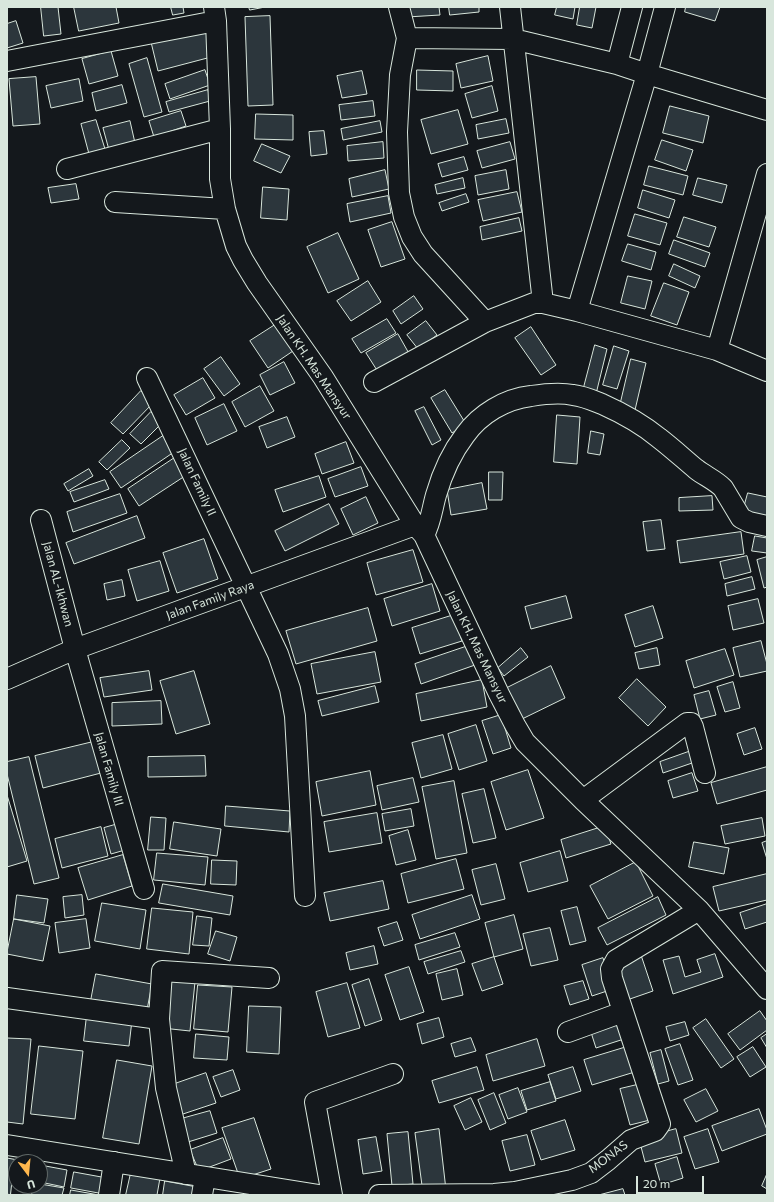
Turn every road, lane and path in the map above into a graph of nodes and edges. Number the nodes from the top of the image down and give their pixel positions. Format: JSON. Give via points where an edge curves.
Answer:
{"nodes":[{"id":1,"x":399,"y":7,"type":"edge"},
{"id":2,"x":510,"y":7,"type":"edge"},
{"id":3,"x":632,"y":7,"type":"edge"},
{"id":4,"x":665,"y":7,"type":"edge"},
{"id":5,"x":215,"y":14,"type":"edge"},
{"id":6,"x":407,"y":38,"type":"junction"},
{"id":7,"x":513,"y":39,"type":"junction"},
{"id":8,"x":7,"y":61,"type":"edge"},
{"id":9,"x":617,"y":64,"type":"junction"},
{"id":10,"x":647,"y":74,"type":"junction"},
{"id":11,"x":767,"y":110,"type":"edge"},
{"id":12,"x":220,"y":129,"type":"junction"},
{"id":13,"x":67,"y":169,"type":"dead end"},
{"id":14,"x":767,"y":174,"type":"edge"},
{"id":15,"x":115,"y":202,"type":"dead end"},
{"id":16,"x":225,"y":209,"type":"junction"},
{"id":17,"x":543,"y":303,"type":"junction"},
{"id":18,"x":577,"y":311,"type":"junction"},
{"id":19,"x":485,"y":322,"type":"junction"},
{"id":20,"x":717,"y":350,"type":"junction"},
{"id":21,"x":767,"y":371,"type":"edge"},
{"id":22,"x":147,"y":378,"type":"dead end"},
{"id":23,"x":374,"y":382,"type":"dead end"},
{"id":24,"x":41,"y":520,"type":"dead end"},
{"id":25,"x":767,"y":526,"type":"edge"},
{"id":26,"x":419,"y":530,"type":"junction"},
{"id":27,"x":247,"y":587,"type":"junction"},
{"id":28,"x":75,"y":649,"type":"junction"},
{"id":29,"x":7,"y":679,"type":"edge"},
{"id":30,"x":704,"y":773,"type":"dead end"},
{"id":31,"x":583,"y":800,"type":"junction"},
{"id":32,"x":144,"y":889,"type":"dead end"},
{"id":33,"x":305,"y":896,"type":"dead end"},
{"id":34,"x":699,"y":910,"type":"junction"},
{"id":35,"x":268,"y":978,"type":"dead end"},
{"id":36,"x":767,"y":989,"type":"edge"},
{"id":37,"x":7,"y":998,"type":"edge"},
{"id":38,"x":623,"y":1012,"type":"junction"},
{"id":39,"x":159,"y":1019,"type":"junction"},
{"id":40,"x":568,"y":1032,"type":"dead end"},
{"id":41,"x":393,"y":1074,"type":"dead end"},
{"id":42,"x":7,"y":1144,"type":"edge"},
{"id":43,"x":26,"y":1154,"type":"edge"},
{"id":44,"x":48,"y":1157,"type":"edge"},
{"id":45,"x":114,"y":1162,"type":"junction"},
{"id":46,"x":186,"y":1174,"type":"junction"},
{"id":47,"x":204,"y":1186,"type":"edge"},
{"id":48,"x":308,"y":1194,"type":"edge"},
{"id":49,"x":109,"y":1195,"type":"edge"},
{"id":50,"x":332,"y":1195,"type":"edge"},
{"id":51,"x":379,"y":1195,"type":"edge"}],
"edges":[{"from":1,"to":6,"type":"street"},
{"from":2,"to":7,"type":"street"},
{"from":3,"to":9,"type":"street"},
{"from":4,"to":10,"type":"street"},
{"from":5,"to":8,"type":"street"},
{"from":5,"to":12,"type":"street","name":"Jalan KH. Mas Mansyur"},
{"from":6,"to":7,"type":"street"},
{"from":6,"to":19,"type":"street","via":[[400,76],[397,132],[404,218],[423,254]]},
{"from":7,"to":9,"type":"street"},
{"from":7,"to":17,"type":"street"},
{"from":9,"to":10,"type":"street"},
{"from":10,"to":11,"type":"street"},
{"from":10,"to":18,"type":"street"},
{"from":12,"to":13,"type":"street"},
{"from":12,"to":16,"type":"street","name":"Jalan KH. Mas Mansyur","via":[[220,179]]},
{"from":14,"to":20,"type":"street"},
{"from":15,"to":16,"type":"street"},
{"from":16,"to":26,"type":"street","name":"Jalan KH. Mas Mansyur","via":[[239,253],[257,283],[338,401]]},
{"from":17,"to":18,"type":"street"},
{"from":17,"to":19,"type":"street","via":[[534,303]]},
{"from":18,"to":20,"type":"street"},
{"from":19,"to":23,"type":"street"},
{"from":20,"to":21,"type":"street"},
{"from":22,"to":27,"type":"street","name":"Jalan Family II"},
{"from":24,"to":28,"type":"street","name":"Jalan AL-Ikhwan"},
{"from":25,"to":26,"type":"street","via":[[741,518],[719,484],[626,415],[580,396],[551,394],[524,396],[506,402],[465,434],[436,494],[431,520]]},
{"from":26,"to":27,"type":"street","name":"Jalan Family Raya"},
{"from":26,"to":31,"type":"street","name":"Jalan KH. Mas Mansyur","via":[[525,742]]},
{"from":27,"to":28,"type":"street","name":"Jalan Family Raya"},
{"from":27,"to":33,"type":"street","name":"Jalan Family II","via":[[278,654],[290,689],[295,716]]},
{"from":28,"to":29,"type":"street","name":"Jalan Family Raya"},
{"from":28,"to":32,"type":"street","name":"Jalan Family III"},
{"from":30,"to":31,"type":"street","via":[[693,727],[691,723],[687,723]]},
{"from":31,"to":34,"type":"street","name":"Jalan KH. Mas Mansyur"},
{"from":34,"to":36,"type":"street","name":"Jalan KH. Mas Mansyur"},
{"from":34,"to":38,"type":"street","name":"MONAS","via":[[616,960],[612,965],[612,978]]},
{"from":35,"to":39,"type":"street","via":[[162,971]]},
{"from":37,"to":39,"type":"street"},
{"from":38,"to":40,"type":"street"},
{"from":38,"to":51,"type":"street","name":"MONAS","via":[[660,1124],[655,1131],[631,1140],[591,1173],[572,1180],[494,1194]]},
{"from":39,"to":46,"type":"street","via":[[166,1088]]},
{"from":41,"to":50,"type":"street","via":[[315,1102]]},
{"from":42,"to":43,"type":"street"},
{"from":44,"to":45,"type":"street"},
{"from":45,"to":46,"type":"street"},
{"from":45,"to":49,"type":"street"},
{"from":46,"to":47,"type":"street"},
{"from":47,"to":48,"type":"street"}]}
